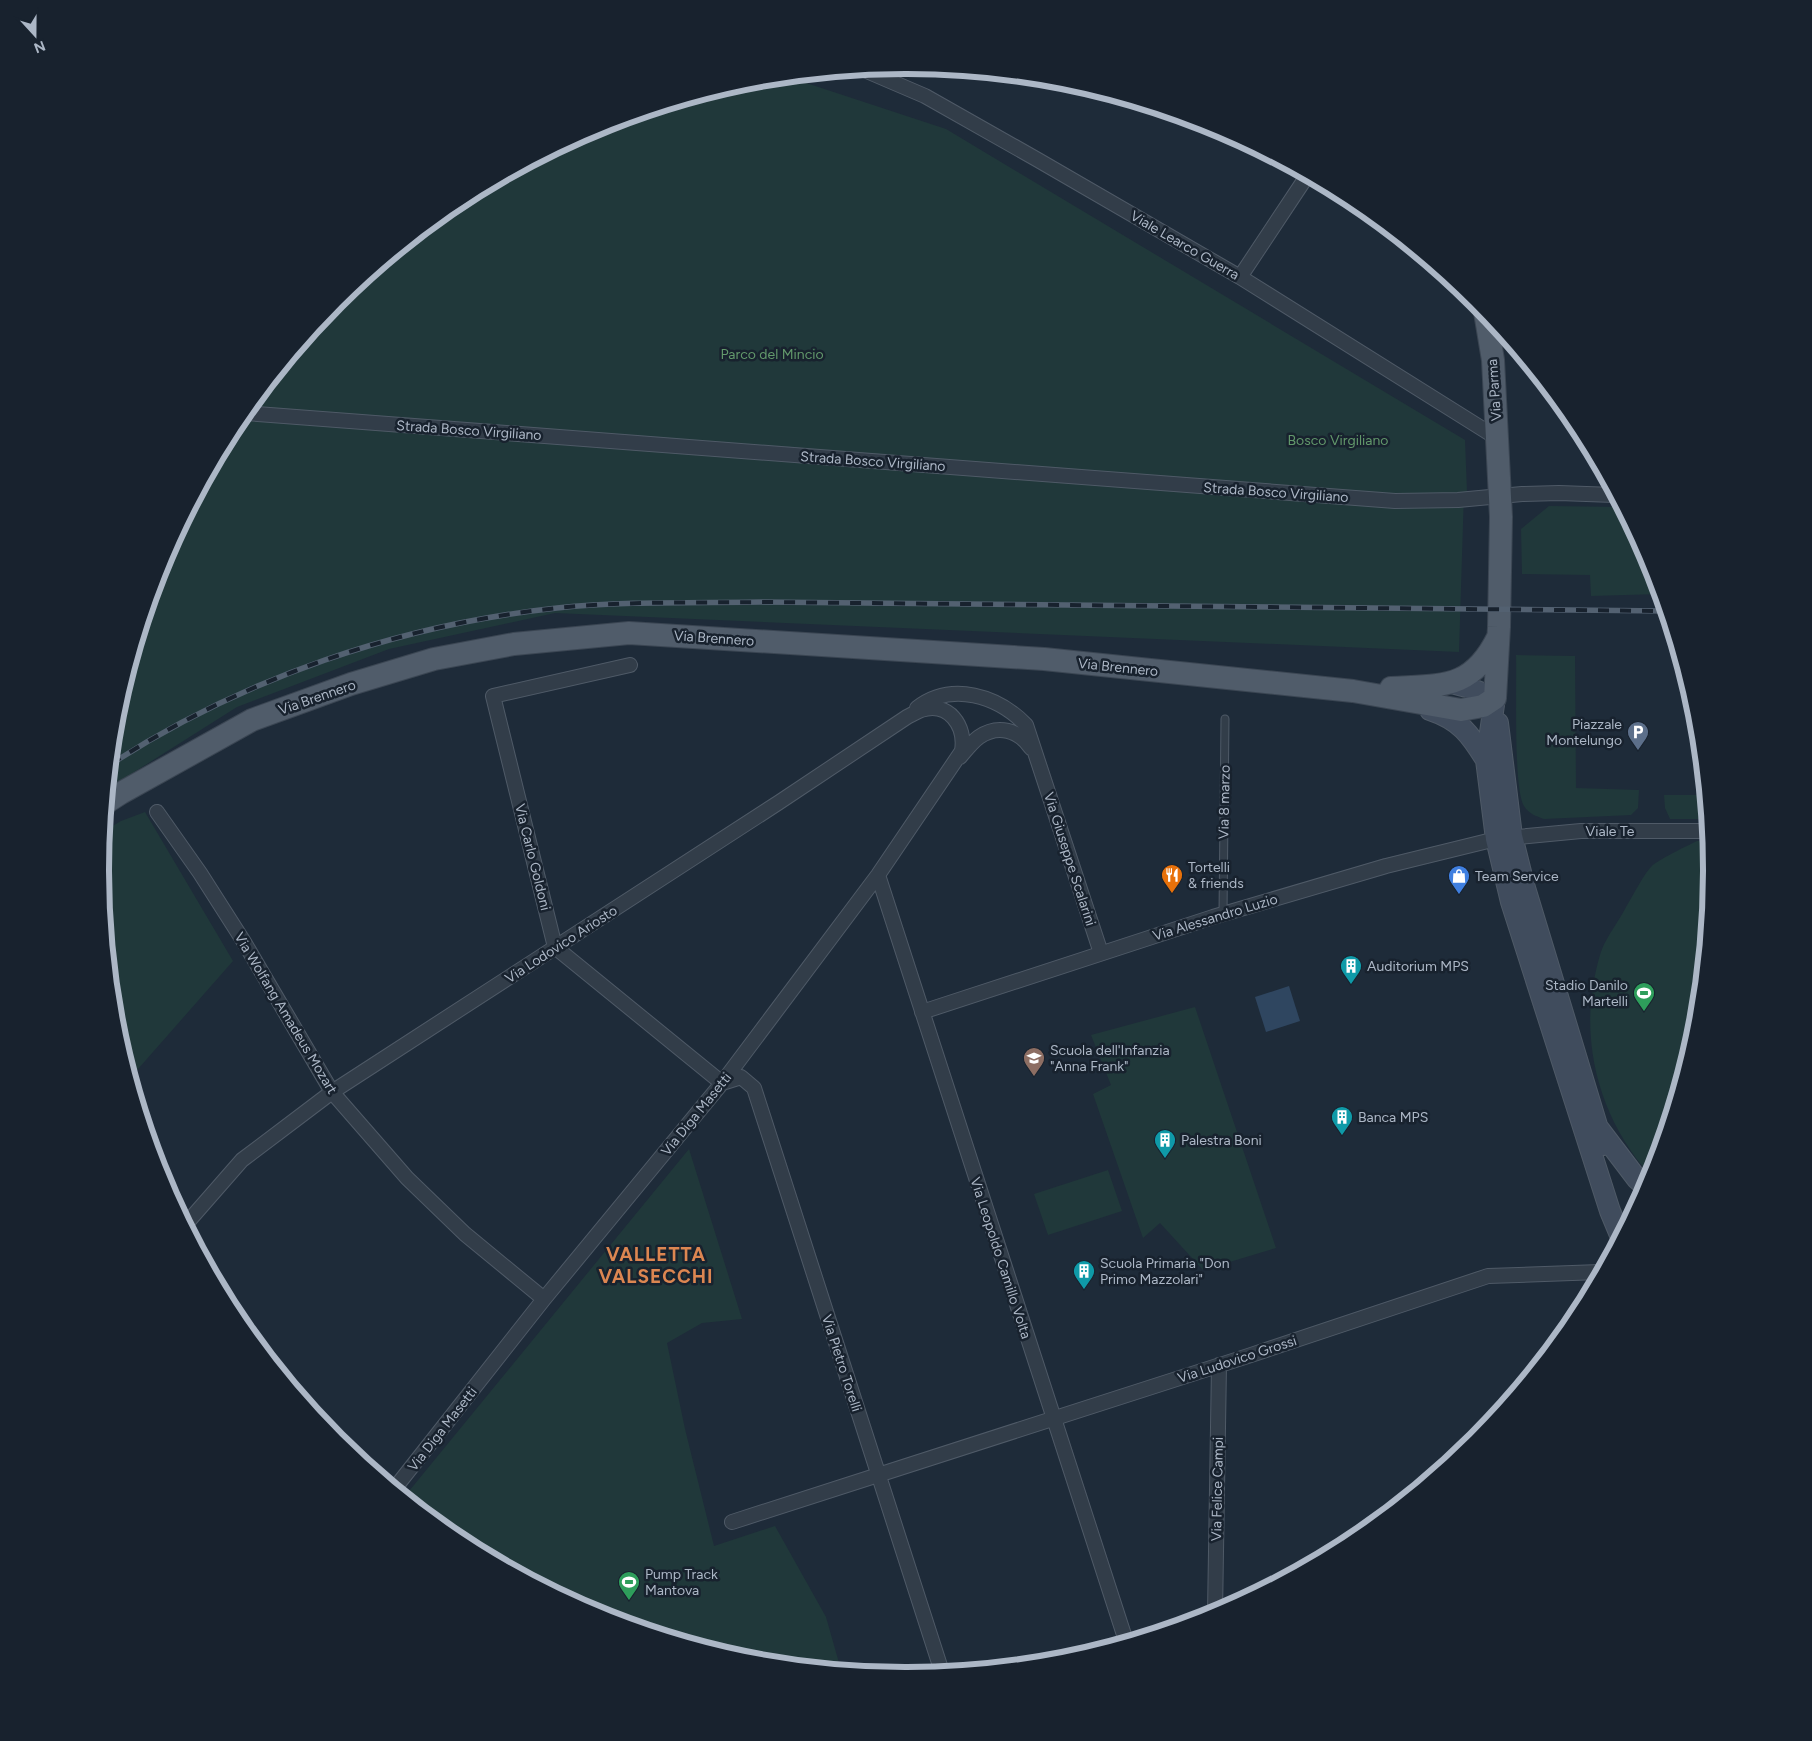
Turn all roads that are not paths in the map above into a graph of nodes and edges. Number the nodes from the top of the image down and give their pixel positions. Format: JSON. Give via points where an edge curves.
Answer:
{"nodes":[{"id":1,"x":875,"y":75,"type":"edge"},
{"id":2,"x":1304,"y":180,"type":"edge"},
{"id":3,"x":1240,"y":277,"type":"junction"},
{"id":4,"x":1487,"y":326,"type":"edge"},
{"id":5,"x":254,"y":414,"type":"edge"},
{"id":6,"x":1497,"y":438,"type":"junction"},
{"id":7,"x":1608,"y":495,"type":"edge"},
{"id":8,"x":1501,"y":496,"type":"junction"},
{"id":9,"x":1499,"y":634,"type":"junction"},
{"id":10,"x":630,"y":665,"type":"dead end"},
{"id":11,"x":1452,"y":683,"type":"junction"},
{"id":12,"x":1353,"y":690,"type":"junction"},
{"id":13,"x":1495,"y":698,"type":"junction"},
{"id":14,"x":907,"y":717,"type":"junction"},
{"id":15,"x":1225,"y":719,"type":"dead end"},
{"id":16,"x":958,"y":722,"type":"joint"},
{"id":17,"x":957,"y":760,"type":"junction"},
{"id":18,"x":1486,"y":760,"type":"junction"},
{"id":19,"x":1039,"y":764,"type":"junction"},
{"id":20,"x":113,"y":798,"type":"edge"},
{"id":21,"x":157,"y":812,"type":"dead end"},
{"id":22,"x":1702,"y":831,"type":"edge"},
{"id":23,"x":1504,"y":837,"type":"junction"},
{"id":24,"x":878,"y":875,"type":"junction"},
{"id":25,"x":1223,"y":914,"type":"junction"},
{"id":26,"x":555,"y":947,"type":"junction"},
{"id":27,"x":1101,"y":953,"type":"junction"},
{"id":28,"x":922,"y":1012,"type":"junction"},
{"id":29,"x":722,"y":1083,"type":"junction"},
{"id":30,"x":332,"y":1092,"type":"junction"},
{"id":31,"x":1599,"y":1129,"type":"junction"},
{"id":32,"x":1639,"y":1181,"type":"edge"},
{"id":33,"x":1624,"y":1216,"type":"edge"},
{"id":34,"x":190,"y":1220,"type":"edge"},
{"id":35,"x":1618,"y":1229,"type":"edge"},
{"id":36,"x":1594,"y":1272,"type":"edge"},
{"id":37,"x":544,"y":1299,"type":"junction"},
{"id":38,"x":1218,"y":1365,"type":"junction"},
{"id":39,"x":1053,"y":1418,"type":"junction"},
{"id":40,"x":878,"y":1474,"type":"junction"},
{"id":41,"x":398,"y":1484,"type":"edge"},
{"id":42,"x":732,"y":1522,"type":"dead end"},
{"id":43,"x":1215,"y":1605,"type":"edge"},
{"id":44,"x":1124,"y":1636,"type":"edge"},
{"id":45,"x":940,"y":1666,"type":"edge"}],
"edges":[{"from":1,"to":3,"type":"street","name":"Viale Learco Guerra","via":[[925,96]]},
{"from":2,"to":3,"type":"street"},
{"from":3,"to":6,"type":"street","name":"Viale Learco Guerra"},
{"from":4,"to":6,"type":"main road","name":"Via Parma","via":[[1493,360]]},
{"from":5,"to":8,"type":"street","name":"Strada Bosco Virgiliano","via":[[1395,501]]},
{"from":6,"to":8,"type":"main road","name":"Via Parma"},
{"from":7,"to":8,"type":"street","name":"Strada Bosco Virgiliano"},
{"from":8,"to":9,"type":"main road","name":"Via Parma"},
{"from":9,"to":11,"type":"main road","name":"Via Brennero","via":[[1486,658],[1472,673]]},
{"from":9,"to":13,"type":"main road","name":"Via Parma"},
{"from":10,"to":26,"type":"street","name":"Via Carlo Goldoni","via":[[493,696]]},
{"from":11,"to":12,"type":"main road","name":"Via Brennero"},
{"from":11,"to":13,"type":"main road","name":"Via Brennero"},
{"from":12,"to":13,"type":"main road","name":"Via Brennero","via":[[1461,710],[1483,706]]},
{"from":12,"to":18,"type":"main road","name":"Via Brennero","via":[[1440,713],[1464,728]]},
{"from":12,"to":20,"type":"main road","name":"Via Brennero","via":[[1044,659],[629,633],[505,646],[434,660],[351,684],[252,720]]},
{"from":13,"to":18,"type":"main road"},
{"from":13,"to":23,"type":"main road"},
{"from":14,"to":16,"type":"street","name":"Via Lodovico Ariosto","via":[[932,708],[950,714]]},
{"from":14,"to":19,"type":"street","via":[[930,700],[942,696],[982,696],[1006,707],[1026,725]]},
{"from":14,"to":26,"type":"street","name":"Via Lodovico Ariosto"},
{"from":15,"to":25,"type":"lane","name":"Via 8 marzo"},
{"from":16,"to":17,"type":"street","name":"Via Diga Masetti","via":[[964,741]]},
{"from":17,"to":19,"type":"street","via":[[979,737],[1001,730],[1013,731],[1023,738]]},
{"from":17,"to":24,"type":"street","name":"Via Diga Masetti"},
{"from":18,"to":23,"type":"main road"},
{"from":19,"to":27,"type":"street","name":"Via Giuseppe Scalarini"},
{"from":21,"to":30,"type":"street","name":"Via Wolfang Amadeus Mozart","via":[[244,942]]},
{"from":22,"to":23,"type":"street","name":"Viale Te","via":[[1580,831]]},
{"from":23,"to":25,"type":"street","name":"Via Alessandro Luzio","via":[[1386,866]]},
{"from":23,"to":31,"type":"main road","via":[[1525,888]]},
{"from":23,"to":35,"type":"main road","via":[[1511,902]]},
{"from":24,"to":28,"type":"street","name":"Via Leopoldo Camillo Volta"},
{"from":24,"to":29,"type":"street","name":"Via Diga Masetti"},
{"from":25,"to":27,"type":"street","name":"Via Alessandro Luzio"},
{"from":26,"to":29,"type":"street"},
{"from":26,"to":30,"type":"street","name":"Via Lodovico Ariosto"},
{"from":27,"to":28,"type":"street","name":"Via Alessandro Luzio"},
{"from":28,"to":39,"type":"street","name":"Via Leopoldo Camillo Volta"},
{"from":29,"to":37,"type":"street","name":"Via Diga Masetti"},
{"from":29,"to":40,"type":"street","name":"Via Pietro Torelli","via":[[741,1077],[754,1088]]},
{"from":30,"to":34,"type":"street","name":"Via Lodovico Ariosto","via":[[242,1160]]},
{"from":30,"to":37,"type":"street","name":"Via Wolfang Amadeus Mozart","via":[[407,1178],[465,1234]]},
{"from":31,"to":32,"type":"main road"},
{"from":31,"to":33,"type":"main road"},
{"from":36,"to":38,"type":"street","name":"Via Ludovico Grossi","via":[[1488,1276]]},
{"from":37,"to":41,"type":"street","name":"Via Diga Masetti"},
{"from":38,"to":39,"type":"street","name":"Via Ludovico Grossi"},
{"from":38,"to":43,"type":"street","name":"Via Felice Campi"},
{"from":39,"to":40,"type":"street","name":"Via Ludovico Grossi"},
{"from":39,"to":44,"type":"street","name":"Via Leopoldo Camillo Volta"},
{"from":40,"to":42,"type":"street","name":"Via Ludovico Grossi"},
{"from":40,"to":45,"type":"street","name":"Via Pietro Torelli"}]}
